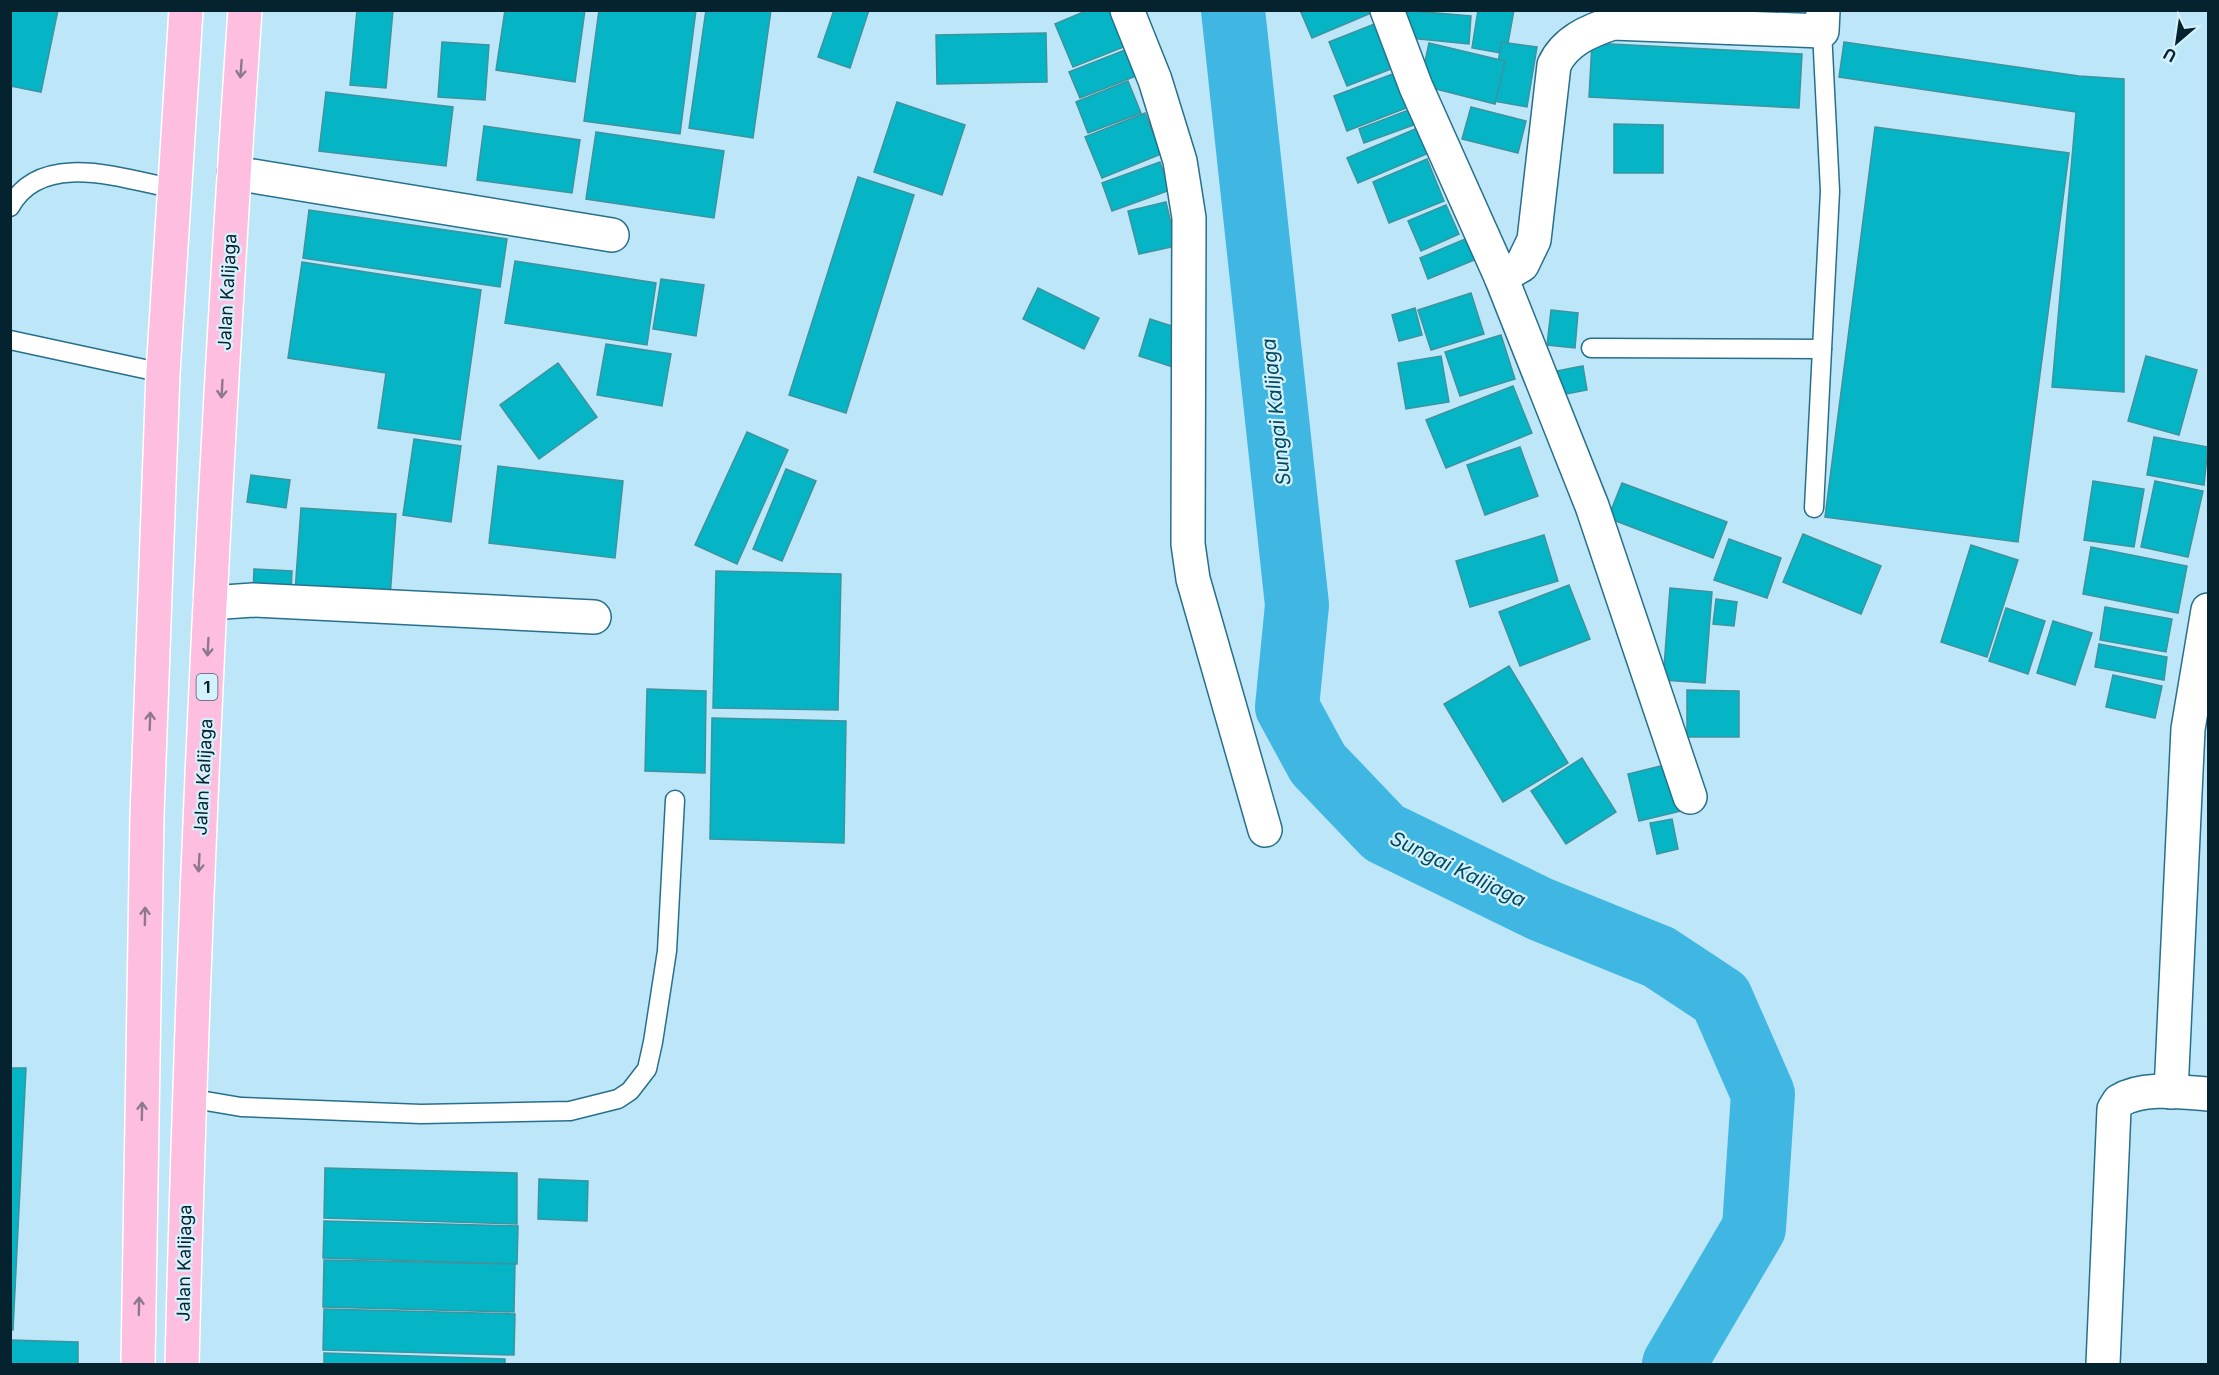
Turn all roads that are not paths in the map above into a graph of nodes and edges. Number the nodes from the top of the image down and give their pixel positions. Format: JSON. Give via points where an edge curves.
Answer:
{"nodes":[{"id":1,"x":186,"y":10,"type":"edge"},
{"id":2,"x":245,"y":10,"type":"edge"},
{"id":3,"x":1127,"y":10,"type":"edge"},
{"id":4,"x":1387,"y":10,"type":"edge"},
{"id":5,"x":1822,"y":21,"type":"edge"},
{"id":6,"x":234,"y":173,"type":"junction"},
{"id":7,"x":175,"y":189,"type":"junction"},
{"id":8,"x":10,"y":207,"type":"edge"},
{"id":9,"x":612,"y":235,"type":"dead end"},
{"id":10,"x":1501,"y":277,"type":"junction"},
{"id":11,"x":10,"y":340,"type":"edge"},
{"id":12,"x":1591,"y":348,"type":"dead end"},
{"id":13,"x":1822,"y":349,"type":"junction"},
{"id":14,"x":164,"y":373,"type":"junction"},
{"id":15,"x":1814,"y":508,"type":"dead end"},
{"id":16,"x":210,"y":603,"type":"junction"},
{"id":17,"x":2208,"y":610,"type":"edge"},
{"id":18,"x":594,"y":617,"type":"dead end"},
{"id":19,"x":1690,"y":797,"type":"dead end"},
{"id":20,"x":675,"y":800,"type":"dead end"},
{"id":21,"x":1265,"y":830,"type":"dead end"},
{"id":22,"x":2171,"y":1092,"type":"junction"},
{"id":23,"x":2208,"y":1094,"type":"edge"},
{"id":24,"x":188,"y":1098,"type":"junction"},
{"id":25,"x":138,"y":1365,"type":"edge"},
{"id":26,"x":182,"y":1365,"type":"edge"},
{"id":27,"x":2103,"y":1365,"type":"edge"}],
"edges":[{"from":1,"to":7,"type":"highway"},
{"from":2,"to":6,"type":"highway","name":"Jalan Kalijaga","number":"1","one_way":true},
{"from":3,"to":21,"type":"street","via":[[1155,80],[1180,161],[1189,219],[1188,544],[1193,579]]},
{"from":4,"to":10,"type":"street","via":[[1416,87]]},
{"from":5,"to":10,"type":"street","via":[[1613,23],[1574,40],[1554,65],[1534,240],[1522,265]]},
{"from":5,"to":13,"type":"lane","via":[[1830,191]]},
{"from":6,"to":9,"type":"street"},
{"from":6,"to":16,"type":"highway","name":"Jalan Kalijaga","number":"1","one_way":true},
{"from":7,"to":8,"type":"lane","via":[[109,176],[53,173],[28,185]]},
{"from":7,"to":14,"type":"highway"},
{"from":10,"to":19,"type":"street","via":[[1592,506]]},
{"from":11,"to":14,"type":"lane"},
{"from":12,"to":13,"type":"lane"},
{"from":13,"to":15,"type":"lane"},
{"from":25,"to":14,"type":"highway","one_way":true,"via":[[147,816]]},
{"from":16,"to":18,"type":"street","via":[[253,600]]},
{"from":16,"to":24,"type":"highway","name":"Jalan Kalijaga","number":"1","one_way":true},
{"from":17,"to":22,"type":"street","via":[[2188,729]]},
{"from":20,"to":24,"type":"lane","via":[[667,951],[653,1042],[647,1069],[630,1091],[618,1099],[570,1111],[421,1114],[241,1107]]},
{"from":22,"to":23,"type":"street"},
{"from":22,"to":27,"type":"street","via":[[2123,1098],[2113,1116]]},
{"from":24,"to":26,"type":"highway","name":"Jalan Kalijaga","number":"1"}]}
